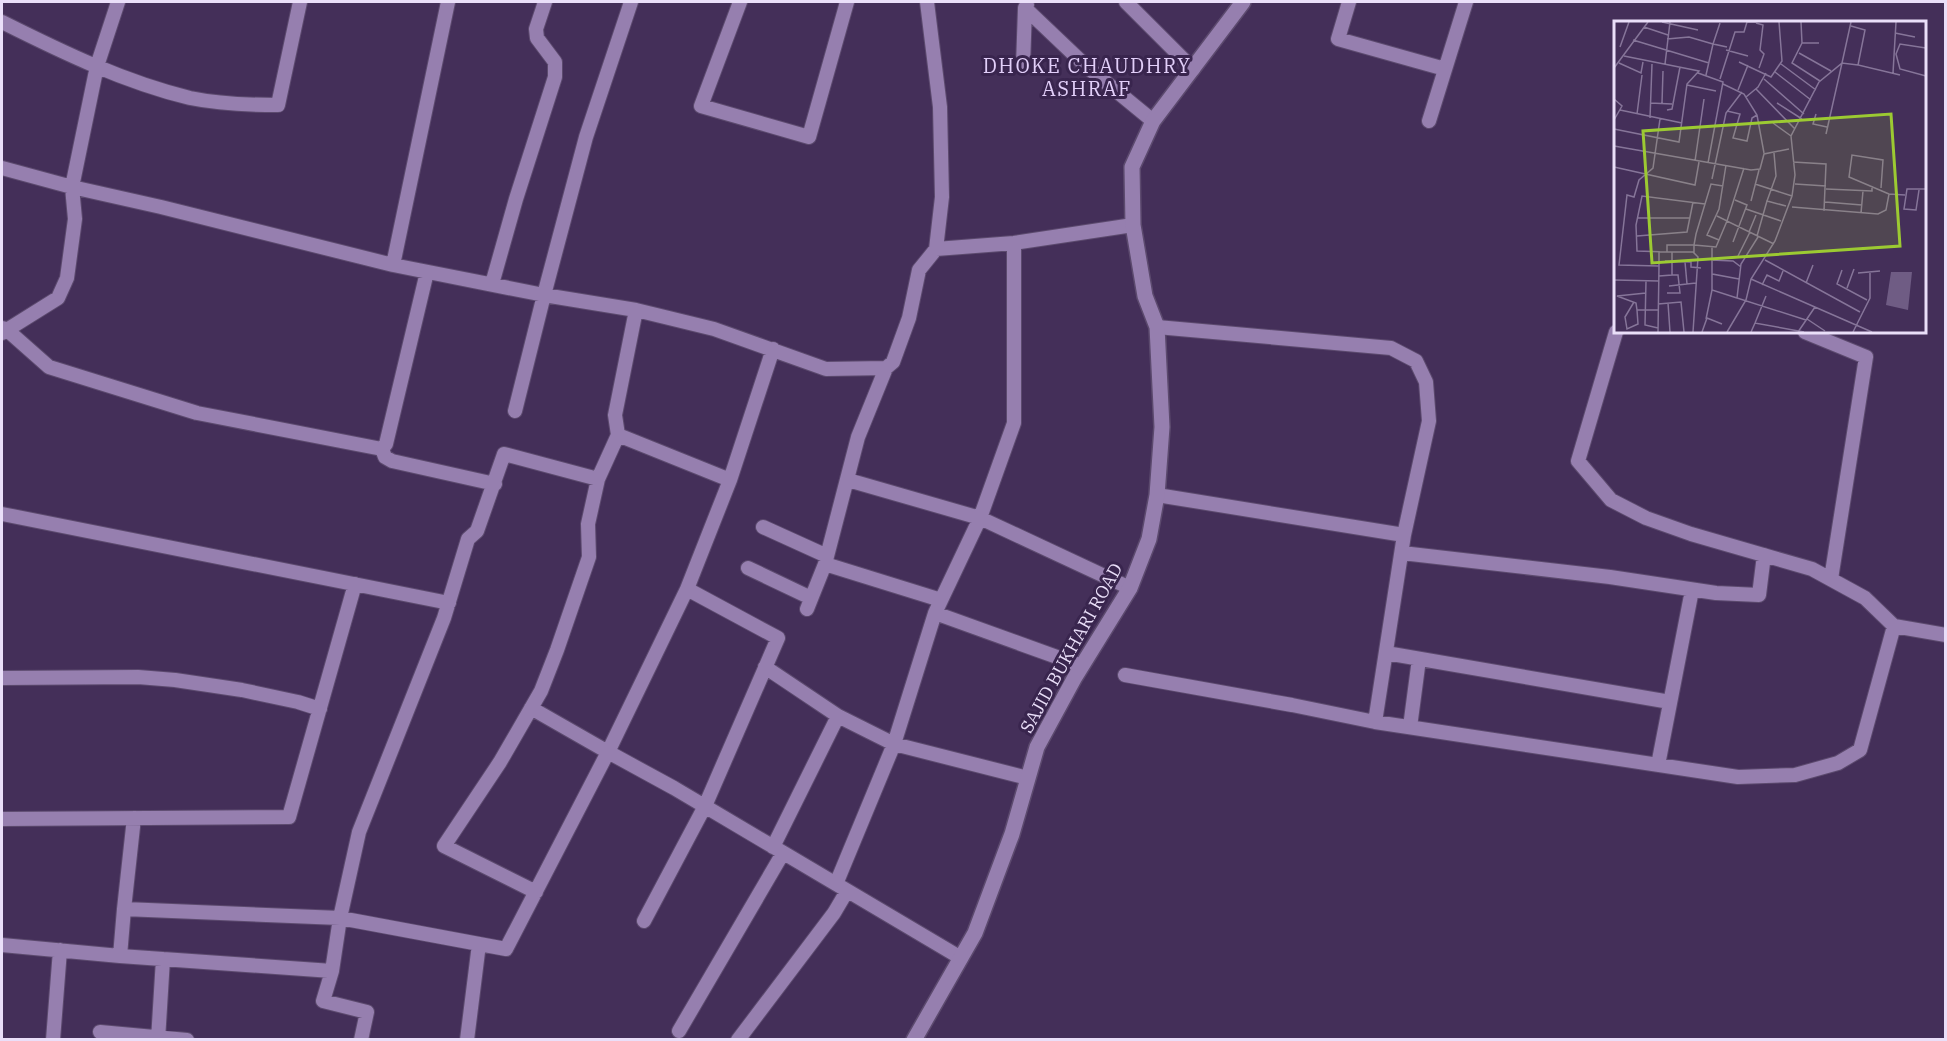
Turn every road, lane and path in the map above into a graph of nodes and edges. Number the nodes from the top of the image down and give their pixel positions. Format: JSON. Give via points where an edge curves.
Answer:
{"nodes":[{"id":1,"x":118,"y":2,"type":"edge"},
{"id":2,"x":300,"y":2,"type":"edge"},
{"id":3,"x":448,"y":2,"type":"edge"},
{"id":4,"x":545,"y":2,"type":"edge"},
{"id":5,"x":631,"y":2,"type":"edge"},
{"id":6,"x":740,"y":2,"type":"edge"},
{"id":7,"x":847,"y":2,"type":"edge"},
{"id":8,"x":927,"y":2,"type":"edge"},
{"id":9,"x":1126,"y":2,"type":"edge"},
{"id":10,"x":1243,"y":2,"type":"edge"},
{"id":11,"x":1349,"y":2,"type":"edge"},
{"id":12,"x":1466,"y":2,"type":"edge"},
{"id":13,"x":1028,"y":5,"type":"edge"},
{"id":14,"x":2,"y":22,"type":"edge"},
{"id":15,"x":97,"y":66,"type":"junction"},
{"id":16,"x":1023,"y":66,"type":"dead end"},
{"id":17,"x":1193,"y":69,"type":"junction"},
{"id":18,"x":1445,"y":69,"type":"junction"},
{"id":19,"x":1429,"y":121,"type":"dead end"},
{"id":20,"x":1153,"y":122,"type":"junction"},
{"id":21,"x":2,"y":168,"type":"edge"},
{"id":22,"x":72,"y":187,"type":"junction"},
{"id":23,"x":1133,"y":225,"type":"junction"},
{"id":24,"x":1014,"y":243,"type":"junction"},
{"id":25,"x":936,"y":249,"type":"junction"},
{"id":26,"x":393,"y":265,"type":"junction"},
{"id":27,"x":427,"y":272,"type":"junction"},
{"id":28,"x":492,"y":284,"type":"junction"},
{"id":29,"x":544,"y":295,"type":"junction"},
{"id":30,"x":636,"y":310,"type":"junction"},
{"id":31,"x":1157,"y":327,"type":"junction"},
{"id":32,"x":3,"y":330,"type":"edge"},
{"id":33,"x":1616,"y":333,"type":"edge"},
{"id":34,"x":1807,"y":333,"type":"edge"},
{"id":35,"x":774,"y":349,"type":"junction"},
{"id":36,"x":886,"y":368,"type":"junction"},
{"id":37,"x":515,"y":411,"type":"dead end"},
{"id":38,"x":618,"y":435,"type":"junction"},
{"id":39,"x":382,"y":449,"type":"junction"},
{"id":40,"x":598,"y":479,"type":"junction"},
{"id":41,"x":730,"y":480,"type":"junction"},
{"id":42,"x":848,"y":480,"type":"junction"},
{"id":43,"x":495,"y":484,"type":"junction"},
{"id":44,"x":1157,"y":495,"type":"junction"},
{"id":45,"x":2,"y":514,"type":"edge"},
{"id":46,"x":981,"y":518,"type":"junction"},
{"id":47,"x":763,"y":526,"type":"dead end"},
{"id":48,"x":1404,"y":535,"type":"junction"},
{"id":49,"x":1401,"y":553,"type":"junction"},
{"id":50,"x":1764,"y":555,"type":"junction"},
{"id":51,"x":826,"y":560,"type":"junction"},
{"id":52,"x":748,"y":568,"type":"dead end"},
{"id":53,"x":1831,"y":579,"type":"junction"},
{"id":54,"x":355,"y":584,"type":"junction"},
{"id":55,"x":1130,"y":588,"type":"junction"},
{"id":56,"x":687,"y":589,"type":"junction"},
{"id":57,"x":1692,"y":590,"type":"junction"},
{"id":58,"x":449,"y":603,"type":"junction"},
{"id":59,"x":938,"y":607,"type":"junction"},
{"id":60,"x":1894,"y":626,"type":"junction"},
{"id":61,"x":1946,"y":635,"type":"edge"},
{"id":62,"x":1386,"y":653,"type":"junction"},
{"id":63,"x":1419,"y":659,"type":"junction"},
{"id":64,"x":1082,"y":666,"type":"junction"},
{"id":65,"x":765,"y":667,"type":"junction"},
{"id":66,"x":1125,"y":675,"type":"dead end"},
{"id":67,"x":2,"y":678,"type":"edge"},
{"id":68,"x":1670,"y":702,"type":"junction"},
{"id":69,"x":531,"y":708,"type":"junction"},
{"id":70,"x":321,"y":710,"type":"junction"},
{"id":71,"x":838,"y":716,"type":"junction"},
{"id":72,"x":1375,"y":722,"type":"junction"},
{"id":73,"x":1410,"y":727,"type":"junction"},
{"id":74,"x":894,"y":744,"type":"junction"},
{"id":75,"x":608,"y":752,"type":"junction"},
{"id":76,"x":1658,"y":765,"type":"junction"},
{"id":77,"x":1028,"y":778,"type":"junction"},
{"id":78,"x":705,"y":806,"type":"junction"},
{"id":79,"x":134,"y":818,"type":"junction"},
{"id":80,"x":2,"y":819,"type":"edge"},
{"id":81,"x":778,"y":850,"type":"junction"},
{"id":82,"x":842,"y":887,"type":"junction"},
{"id":83,"x":536,"y":892,"type":"junction"},
{"id":84,"x":124,"y":909,"type":"junction"},
{"id":85,"x":340,"y":918,"type":"junction"},
{"id":86,"x":644,"y":921,"type":"dead end"},
{"id":87,"x":479,"y":944,"type":"junction"},
{"id":88,"x":2,"y":945,"type":"edge"},
{"id":89,"x":60,"y":950,"type":"junction"},
{"id":90,"x":120,"y":956,"type":"junction"},
{"id":91,"x":961,"y":958,"type":"junction"},
{"id":92,"x":163,"y":959,"type":"junction"},
{"id":93,"x":332,"y":971,"type":"junction"},
{"id":94,"x":678,"y":1031,"type":"dead end"},
{"id":95,"x":100,"y":1032,"type":"dead end"},
{"id":96,"x":158,"y":1038,"type":"edge"},
{"id":97,"x":53,"y":1040,"type":"edge"},
{"id":98,"x":188,"y":1040,"type":"edge"},
{"id":99,"x":361,"y":1040,"type":"edge"},
{"id":100,"x":467,"y":1040,"type":"edge"},
{"id":101,"x":738,"y":1040,"type":"edge"},
{"id":102,"x":914,"y":1040,"type":"edge"}],
"edges":[{"from":1,"to":15,"type":"street"},
{"from":2,"to":15,"type":"street","via":[[278,105],[239,105],[191,98]]},
{"from":3,"to":26,"type":"street"},
{"from":4,"to":28,"type":"street","via":[[537,38],[555,62],[555,77]]},
{"from":5,"to":29,"type":"street","via":[[586,137]]},
{"from":6,"to":7,"type":"street","via":[[701,106],[809,137]]},
{"from":8,"to":25,"type":"street","via":[[940,107],[942,197]]},
{"from":9,"to":17,"type":"street"},
{"from":10,"to":17,"type":"street","name":"SAJID BUKHARI ROAD"},
{"from":11,"to":18,"type":"street","via":[[1338,39]]},
{"from":12,"to":18,"type":"street"},
{"from":13,"to":16,"type":"street"},
{"from":13,"to":20,"type":"street","via":[[1086,66]]},
{"from":14,"to":15,"type":"street"},
{"from":15,"to":22,"type":"street"},
{"from":17,"to":20,"type":"street","name":"SAJID BUKHARI ROAD"},
{"from":18,"to":19,"type":"street"},
{"from":20,"to":23,"type":"street","name":"SAJID BUKHARI ROAD","via":[[1132,167]]},
{"from":21,"to":22,"type":"street"},
{"from":22,"to":26,"type":"street"},
{"from":22,"to":32,"type":"street","via":[[75,219],[67,278],[58,298]]},
{"from":23,"to":24,"type":"street"},
{"from":23,"to":31,"type":"street","name":"SAJID BUKHARI ROAD","via":[[1145,296]]},
{"from":24,"to":25,"type":"street"},
{"from":24,"to":46,"type":"street","via":[[1014,423]]},
{"from":25,"to":36,"type":"street","via":[[919,270],[909,318],[893,362]]},
{"from":26,"to":27,"type":"street"},
{"from":27,"to":28,"type":"street"},
{"from":27,"to":39,"type":"street"},
{"from":28,"to":29,"type":"street"},
{"from":29,"to":30,"type":"street"},
{"from":29,"to":37,"type":"street"},
{"from":30,"to":35,"type":"street"},
{"from":30,"to":38,"type":"street","via":[[615,415]]},
{"from":31,"to":44,"type":"street","name":"SAJID BUKHARI ROAD","via":[[1162,427]]},
{"from":31,"to":48,"type":"street","via":[[1391,348],[1416,361],[1426,382],[1429,421]]},
{"from":32,"to":39,"type":"street","via":[[49,367],[197,413]]},
{"from":33,"to":50,"type":"street","via":[[1578,461],[1611,500],[1646,518]]},
{"from":34,"to":53,"type":"street","via":[[1866,357]]},
{"from":35,"to":36,"type":"street","via":[[826,369]]},
{"from":35,"to":41,"type":"street"},
{"from":36,"to":42,"type":"street","via":[[858,437]]},
{"from":38,"to":40,"type":"street"},
{"from":38,"to":41,"type":"street"},
{"from":39,"to":43,"type":"street","via":[[392,461]]},
{"from":40,"to":43,"type":"street","via":[[504,454]]},
{"from":40,"to":69,"type":"street","via":[[588,524],[589,557],[557,650]]},
{"from":41,"to":56,"type":"street"},
{"from":42,"to":46,"type":"street"},
{"from":42,"to":51,"type":"street"},
{"from":43,"to":58,"type":"street","via":[[477,531],[468,539]]},
{"from":44,"to":48,"type":"street"},
{"from":44,"to":55,"type":"street","name":"SAJID BUKHARI ROAD","via":[[1149,539]]},
{"from":45,"to":54,"type":"street"},
{"from":46,"to":55,"type":"street"},
{"from":46,"to":59,"type":"street"},
{"from":47,"to":51,"type":"street"},
{"from":48,"to":49,"type":"street"},
{"from":49,"to":57,"type":"street"},
{"from":49,"to":62,"type":"street"},
{"from":50,"to":53,"type":"street","via":[[1812,569]]},
{"from":50,"to":57,"type":"street","via":[[1759,595]]},
{"from":51,"to":52,"type":"street","via":[[809,603]]},
{"from":51,"to":59,"type":"street"},
{"from":53,"to":60,"type":"street","via":[[1865,598]]},
{"from":54,"to":58,"type":"street"},
{"from":54,"to":70,"type":"street"},
{"from":55,"to":64,"type":"street","name":"SAJID BUKHARI ROAD"},
{"from":56,"to":65,"type":"street","via":[[778,638]]},
{"from":56,"to":75,"type":"street"},
{"from":57,"to":68,"type":"street"},
{"from":58,"to":85,"type":"street","via":[[359,832]]},
{"from":59,"to":64,"type":"street"},
{"from":59,"to":74,"type":"street"},
{"from":60,"to":61,"type":"street"},
{"from":60,"to":76,"type":"street","via":[[1860,750],[1838,763],[1795,775],[1738,777]]},
{"from":62,"to":63,"type":"street"},
{"from":62,"to":72,"type":"street"},
{"from":63,"to":68,"type":"street"},
{"from":63,"to":73,"type":"street"},
{"from":64,"to":77,"type":"street","name":"SAJID BUKHARI ROAD","via":[[1037,747]]},
{"from":65,"to":71,"type":"street"},
{"from":65,"to":78,"type":"street"},
{"from":66,"to":72,"type":"street"},
{"from":67,"to":70,"type":"street","via":[[176,680],[242,690]]},
{"from":68,"to":76,"type":"street"},
{"from":69,"to":75,"type":"street"},
{"from":69,"to":83,"type":"street","via":[[444,846]]},
{"from":70,"to":79,"type":"street","via":[[289,817]]},
{"from":71,"to":74,"type":"street"},
{"from":71,"to":81,"type":"street"},
{"from":72,"to":73,"type":"street"},
{"from":73,"to":76,"type":"street"},
{"from":74,"to":77,"type":"street"},
{"from":74,"to":82,"type":"street"},
{"from":75,"to":78,"type":"street"},
{"from":75,"to":83,"type":"street"},
{"from":77,"to":91,"type":"street","name":"SAJID BUKHARI ROAD","via":[[1012,834],[975,933]]},
{"from":78,"to":81,"type":"street"},
{"from":78,"to":86,"type":"street"},
{"from":79,"to":80,"type":"street"},
{"from":79,"to":84,"type":"street"},
{"from":81,"to":82,"type":"street"},
{"from":81,"to":94,"type":"street"},
{"from":82,"to":91,"type":"street"},
{"from":82,"to":101,"type":"street","via":[[834,913]]},
{"from":83,"to":87,"type":"street","via":[[506,948]]},
{"from":84,"to":85,"type":"street"},
{"from":84,"to":90,"type":"street"},
{"from":85,"to":87,"type":"street"},
{"from":85,"to":93,"type":"street"},
{"from":87,"to":100,"type":"street"},
{"from":88,"to":89,"type":"street"},
{"from":89,"to":90,"type":"street"},
{"from":89,"to":97,"type":"street"},
{"from":90,"to":92,"type":"street"},
{"from":91,"to":102,"type":"street","name":"SAJID BUKHARI ROAD"},
{"from":92,"to":93,"type":"street"},
{"from":92,"to":96,"type":"street"},
{"from":93,"to":99,"type":"street","via":[[323,1001],[367,1012]]},
{"from":95,"to":96,"type":"street"},
{"from":96,"to":98,"type":"street"}]}
